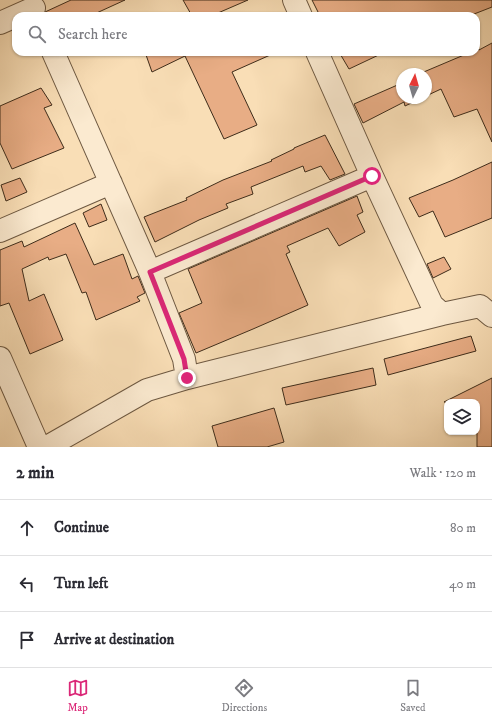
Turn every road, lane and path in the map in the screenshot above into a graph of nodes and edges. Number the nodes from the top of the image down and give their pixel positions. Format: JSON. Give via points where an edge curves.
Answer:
{"nodes":[{"id":1,"x":294,"y":0,"type":"edge"},
{"id":2,"x":299,"y":12,"type":"edge"},
{"id":3,"x":12,"y":18,"type":"edge"},
{"id":4,"x":0,"y":23,"type":"edge"},
{"id":5,"x":56,"y":56,"type":"edge"},
{"id":6,"x":319,"y":56,"type":"edge"},
{"id":7,"x":372,"y":176,"type":"junction"},
{"id":8,"x":111,"y":183,"type":"junction"},
{"id":9,"x":0,"y":231,"type":"edge"},
{"id":10,"x":150,"y":272,"type":"junction"},
{"id":11,"x":488,"y":307,"type":"edge"},
{"id":12,"x":442,"y":314,"type":"junction"},
{"id":13,"x":0,"y":358,"type":"edge"},
{"id":14,"x":187,"y":378,"type":"junction"},
{"id":15,"x":39,"y":447,"type":"edge"},
{"id":16,"x":47,"y":447,"type":"edge"}],
"edges":[{"from":1,"to":2,"type":"street"},
{"from":3,"to":4,"type":"street"},
{"from":5,"to":8,"type":"street"},
{"from":6,"to":7,"type":"street"},
{"from":7,"to":10,"type":"street"},
{"from":7,"to":12,"type":"street","via":[[432,305]]},
{"from":8,"to":9,"type":"street"},
{"from":8,"to":10,"type":"street"},
{"from":10,"to":14,"type":"street","via":[[184,359]]},
{"from":11,"to":12,"type":"street"},
{"from":12,"to":14,"type":"street"},
{"from":13,"to":15,"type":"street"},
{"from":14,"to":16,"type":"street","via":[[147,390]]}]}
